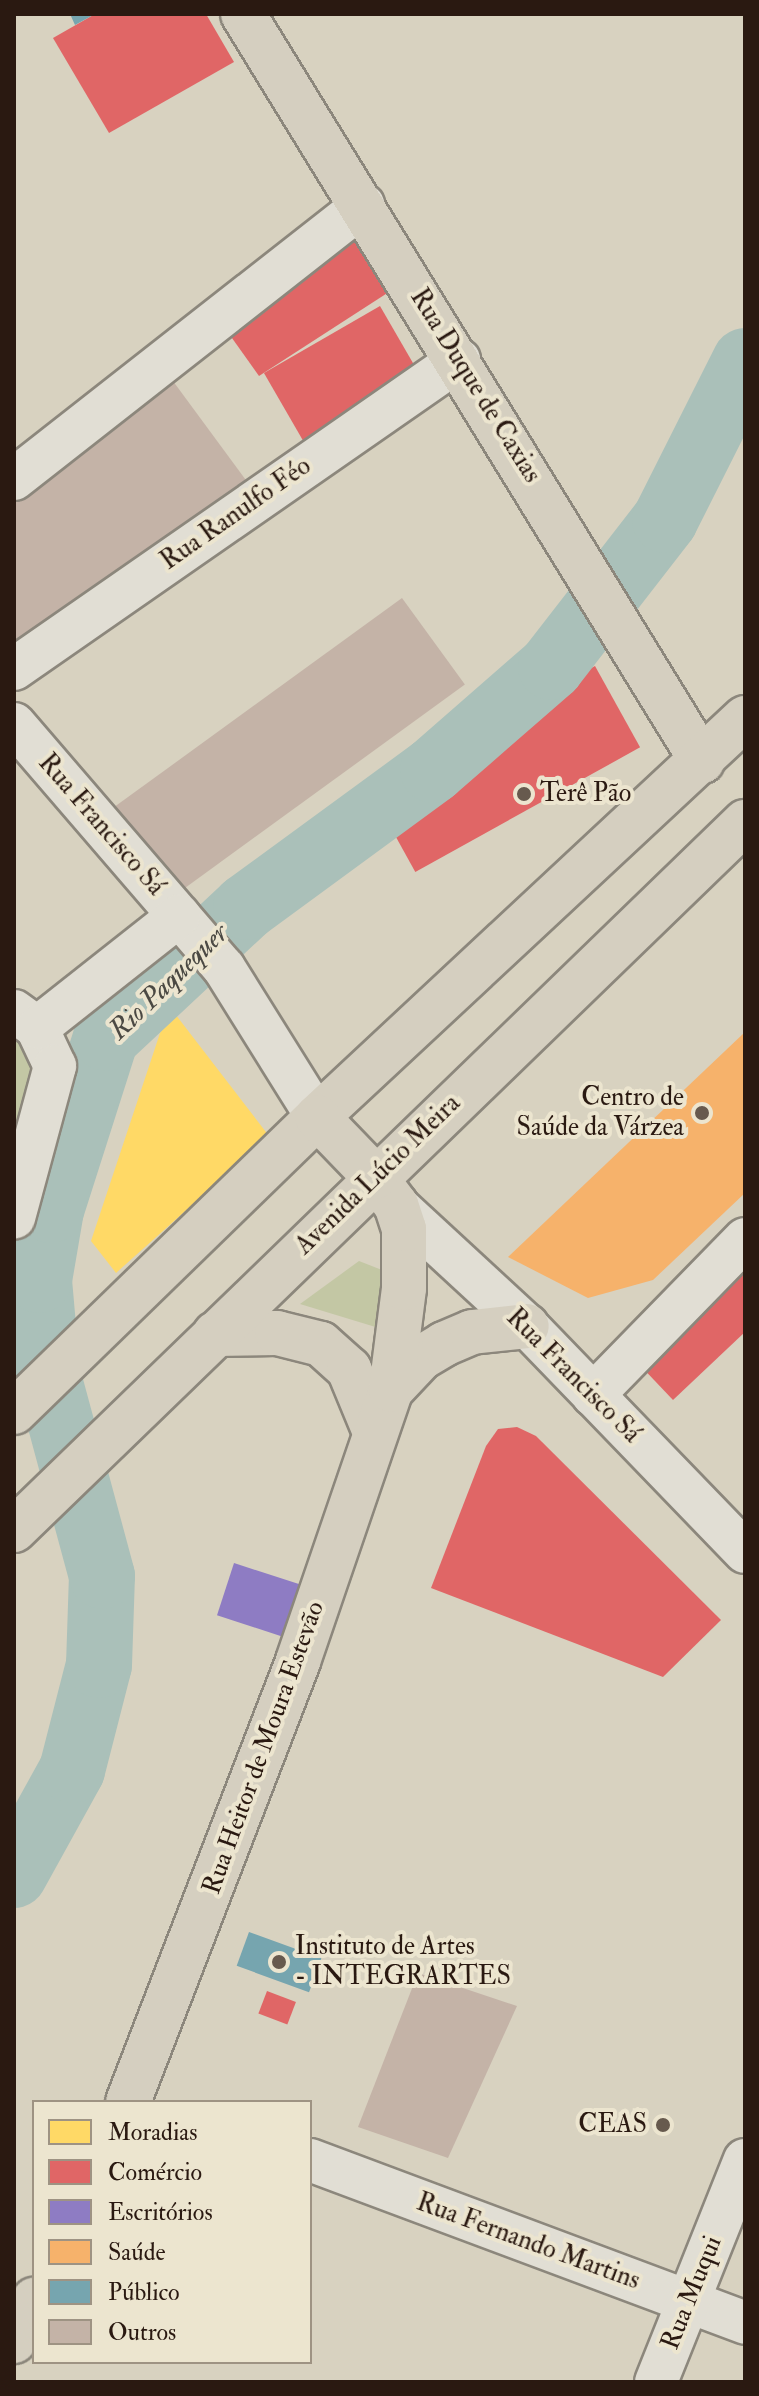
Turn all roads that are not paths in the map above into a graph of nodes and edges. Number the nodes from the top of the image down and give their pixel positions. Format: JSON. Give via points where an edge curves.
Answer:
{"nodes":[{"id":1,"x":243,"y":14,"type":"edge"},
{"id":2,"x":363,"y":205,"type":"junction"},
{"id":3,"x":459,"y":360,"type":"junction"},
{"id":4,"x":14,"y":479,"type":"edge"},
{"id":5,"x":14,"y":669,"type":"edge"},
{"id":6,"x":745,"y":718,"type":"edge"},
{"id":7,"x":14,"y":724,"type":"edge"},
{"id":8,"x":702,"y":761,"type":"junction"},
{"id":9,"x":745,"y":822,"type":"edge"},
{"id":10,"x":183,"y":921,"type":"junction"},
{"id":11,"x":25,"y":1020,"type":"edge"},
{"id":12,"x":317,"y":1117,"type":"junction"},
{"id":13,"x":386,"y":1191,"type":"junction"},
{"id":14,"x":14,"y":1218,"type":"edge"},
{"id":15,"x":745,"y":1239,"type":"edge"},
{"id":16,"x":527,"y":1326,"type":"junction"},
{"id":17,"x":215,"y":1334,"type":"junction"},
{"id":18,"x":391,"y":1390,"type":"junction"},
{"id":19,"x":593,"y":1395,"type":"junction"},
{"id":20,"x":18,"y":1408,"type":"edge"},
{"id":21,"x":375,"y":1432,"type":"junction"},
{"id":22,"x":22,"y":1523,"type":"edge"},
{"id":23,"x":745,"y":1552,"type":"edge"},
{"id":24,"x":138,"y":2099,"type":"edge"},
{"id":25,"x":745,"y":2160,"type":"edge"},
{"id":26,"x":312,"y":2161,"type":"edge"},
{"id":27,"x":688,"y":2302,"type":"junction"},
{"id":28,"x":32,"y":2304,"type":"edge"},
{"id":29,"x":745,"y":2323,"type":"edge"},
{"id":30,"x":14,"y":2341,"type":"edge"},
{"id":31,"x":656,"y":2382,"type":"edge"}],
"edges":[{"from":1,"to":2,"type":"main road","name":"Rua Duque de Caxias"},
{"from":2,"to":3,"type":"main road","name":"Rua Duque de Caxias"},
{"from":2,"to":4,"type":"street"},
{"from":3,"to":5,"type":"street","name":"Rua Ranulfo Féo"},
{"from":3,"to":8,"type":"main road","name":"Rua Duque de Caxias"},
{"from":6,"to":8,"type":"main road"},
{"from":7,"to":10,"type":"street","name":"Rua Francisco Sá"},
{"from":8,"to":12,"type":"main road"},
{"from":9,"to":13,"type":"main road","name":"Avenida Lúcio Meira"},
{"from":10,"to":11,"type":"street"},
{"from":10,"to":12,"type":"street","name":"Rua Francisco Sá","via":[[224,968]]},
{"from":11,"to":14,"type":"street","via":[[52,1051],[52,1087]]},
{"from":12,"to":13,"type":"main road","name":"Rua Francisco Sá"},
{"from":12,"to":20,"type":"main road"},
{"from":13,"to":16,"type":"street","name":"Rua Francisco Sá"},
{"from":13,"to":17,"type":"main road","name":"Avenida Lúcio Meira"},
{"from":13,"to":18,"type":"main road","via":[[406,1258]]},
{"from":15,"to":19,"type":"street"},
{"from":16,"to":18,"type":"main road","via":[[472,1332],[444,1344],[421,1358]]},
{"from":16,"to":19,"type":"street","name":"Rua Francisco Sá"},
{"from":17,"to":21,"type":"main road","via":[[277,1333],[321,1344],[349,1369]]},
{"from":17,"to":22,"type":"main road","name":"Avenida Lúcio Meira"},
{"from":18,"to":21,"type":"main road","name":"Rua Heitor de Moura Estevão"},
{"from":19,"to":23,"type":"street","name":"Rua Francisco Sá"},
{"from":21,"to":24,"type":"main road","name":"Rua Heitor de Moura Estevão","via":[[298,1661]]},
{"from":25,"to":27,"type":"street","name":"Rua Muqui"},
{"from":26,"to":27,"type":"street","name":"Rua Fernando Martins"},
{"from":27,"to":29,"type":"street","name":"Rua Fernando Martins"},
{"from":27,"to":31,"type":"street","name":"Rua Muqui"},
{"from":28,"to":30,"type":"main road"}]}
